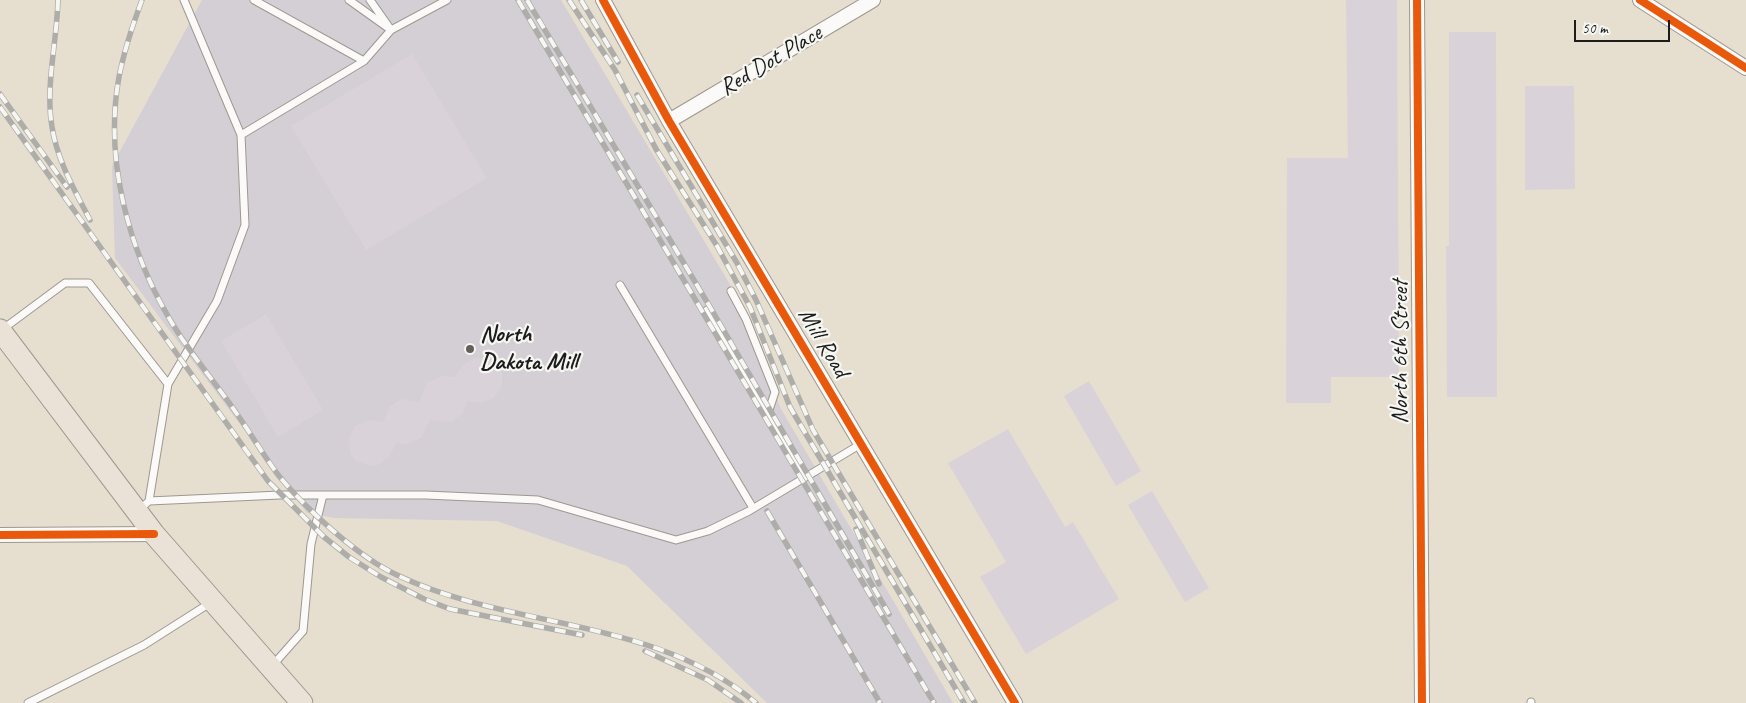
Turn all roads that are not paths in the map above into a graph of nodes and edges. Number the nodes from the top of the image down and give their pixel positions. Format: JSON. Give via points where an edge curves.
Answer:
{"nodes":[{"id":1,"x":184,"y":0,"type":"edge"},
{"id":2,"x":254,"y":0,"type":"edge"},
{"id":3,"x":349,"y":0,"type":"edge"},
{"id":4,"x":370,"y":0,"type":"edge"},
{"id":5,"x":447,"y":0,"type":"edge"},
{"id":6,"x":603,"y":0,"type":"edge"},
{"id":7,"x":873,"y":0,"type":"edge"},
{"id":8,"x":1417,"y":0,"type":"edge"},
{"id":9,"x":1640,"y":0,"type":"edge"},
{"id":10,"x":391,"y":30,"type":"junction"},
{"id":11,"x":364,"y":62,"type":"junction"},
{"id":12,"x":1746,"y":68,"type":"edge"},
{"id":13,"x":669,"y":122,"type":"junction"},
{"id":14,"x":241,"y":135,"type":"junction"},
{"id":15,"x":620,"y":285,"type":"dead end"},
{"id":16,"x":731,"y":291,"type":"dead end"},
{"id":17,"x":707,"y":310,"type":"dead end"},
{"id":18,"x":0,"y":330,"type":"edge"},
{"id":19,"x":168,"y":384,"type":"junction"},
{"id":20,"x":768,"y":413,"type":"junction"},
{"id":21,"x":861,"y":444,"type":"junction"},
{"id":22,"x":806,"y":477,"type":"junction"},
{"id":23,"x":323,"y":495,"type":"junction"},
{"id":24,"x":143,"y":506,"type":"junction"},
{"id":25,"x":753,"y":508,"type":"junction"},
{"id":26,"x":154,"y":534,"type":"junction"},
{"id":27,"x":0,"y":535,"type":"edge"},
{"id":28,"x":213,"y":602,"type":"junction"},
{"id":29,"x":271,"y":668,"type":"junction"},
{"id":30,"x":28,"y":703,"type":"edge"},
{"id":31,"x":302,"y":703,"type":"edge"},
{"id":32,"x":1015,"y":703,"type":"edge"},
{"id":33,"x":1422,"y":703,"type":"edge"}],
"edges":[{"from":1,"to":14,"type":"lane"},
{"from":2,"to":11,"type":"lane"},
{"from":3,"to":10,"type":"lane"},
{"from":4,"to":10,"type":"lane"},
{"from":5,"to":10,"type":"lane"},
{"from":6,"to":13,"type":"street","name":"Mill Road"},
{"from":7,"to":13,"type":"street","name":"Red Dot Place"},
{"from":8,"to":33,"type":"street","name":"North 6th Street"},
{"from":9,"to":12,"type":"street"},
{"from":10,"to":11,"type":"lane"},
{"from":11,"to":14,"type":"lane"},
{"from":13,"to":21,"type":"street","name":"Mill Road"},
{"from":14,"to":19,"type":"lane","via":[[245,226],[217,301]]},
{"from":15,"to":25,"type":"lane"},
{"from":16,"to":20,"type":"lane","via":[[746,319],[775,392]]},
{"from":17,"to":20,"type":"lane"},
{"from":18,"to":19,"type":"lane","via":[[65,283],[89,283]]},
{"from":18,"to":24,"type":"main road"},
{"from":19,"to":24,"type":"lane"},
{"from":20,"to":22,"type":"lane"},
{"from":21,"to":22,"type":"lane"},
{"from":21,"to":32,"type":"street","name":"Mill Road"},
{"from":22,"to":25,"type":"lane"},
{"from":23,"to":24,"type":"lane"},
{"from":23,"to":25,"type":"lane","via":[[538,500],[676,540],[708,532]]},
{"from":23,"to":29,"type":"lane","via":[[311,544],[303,631]]},
{"from":24,"to":26,"type":"main road"},
{"from":26,"to":27,"type":"street"},
{"from":26,"to":28,"type":"main road"},
{"from":28,"to":29,"type":"main road"},
{"from":28,"to":30,"type":"lane","via":[[144,645]]},
{"from":29,"to":31,"type":"main road"}]}
